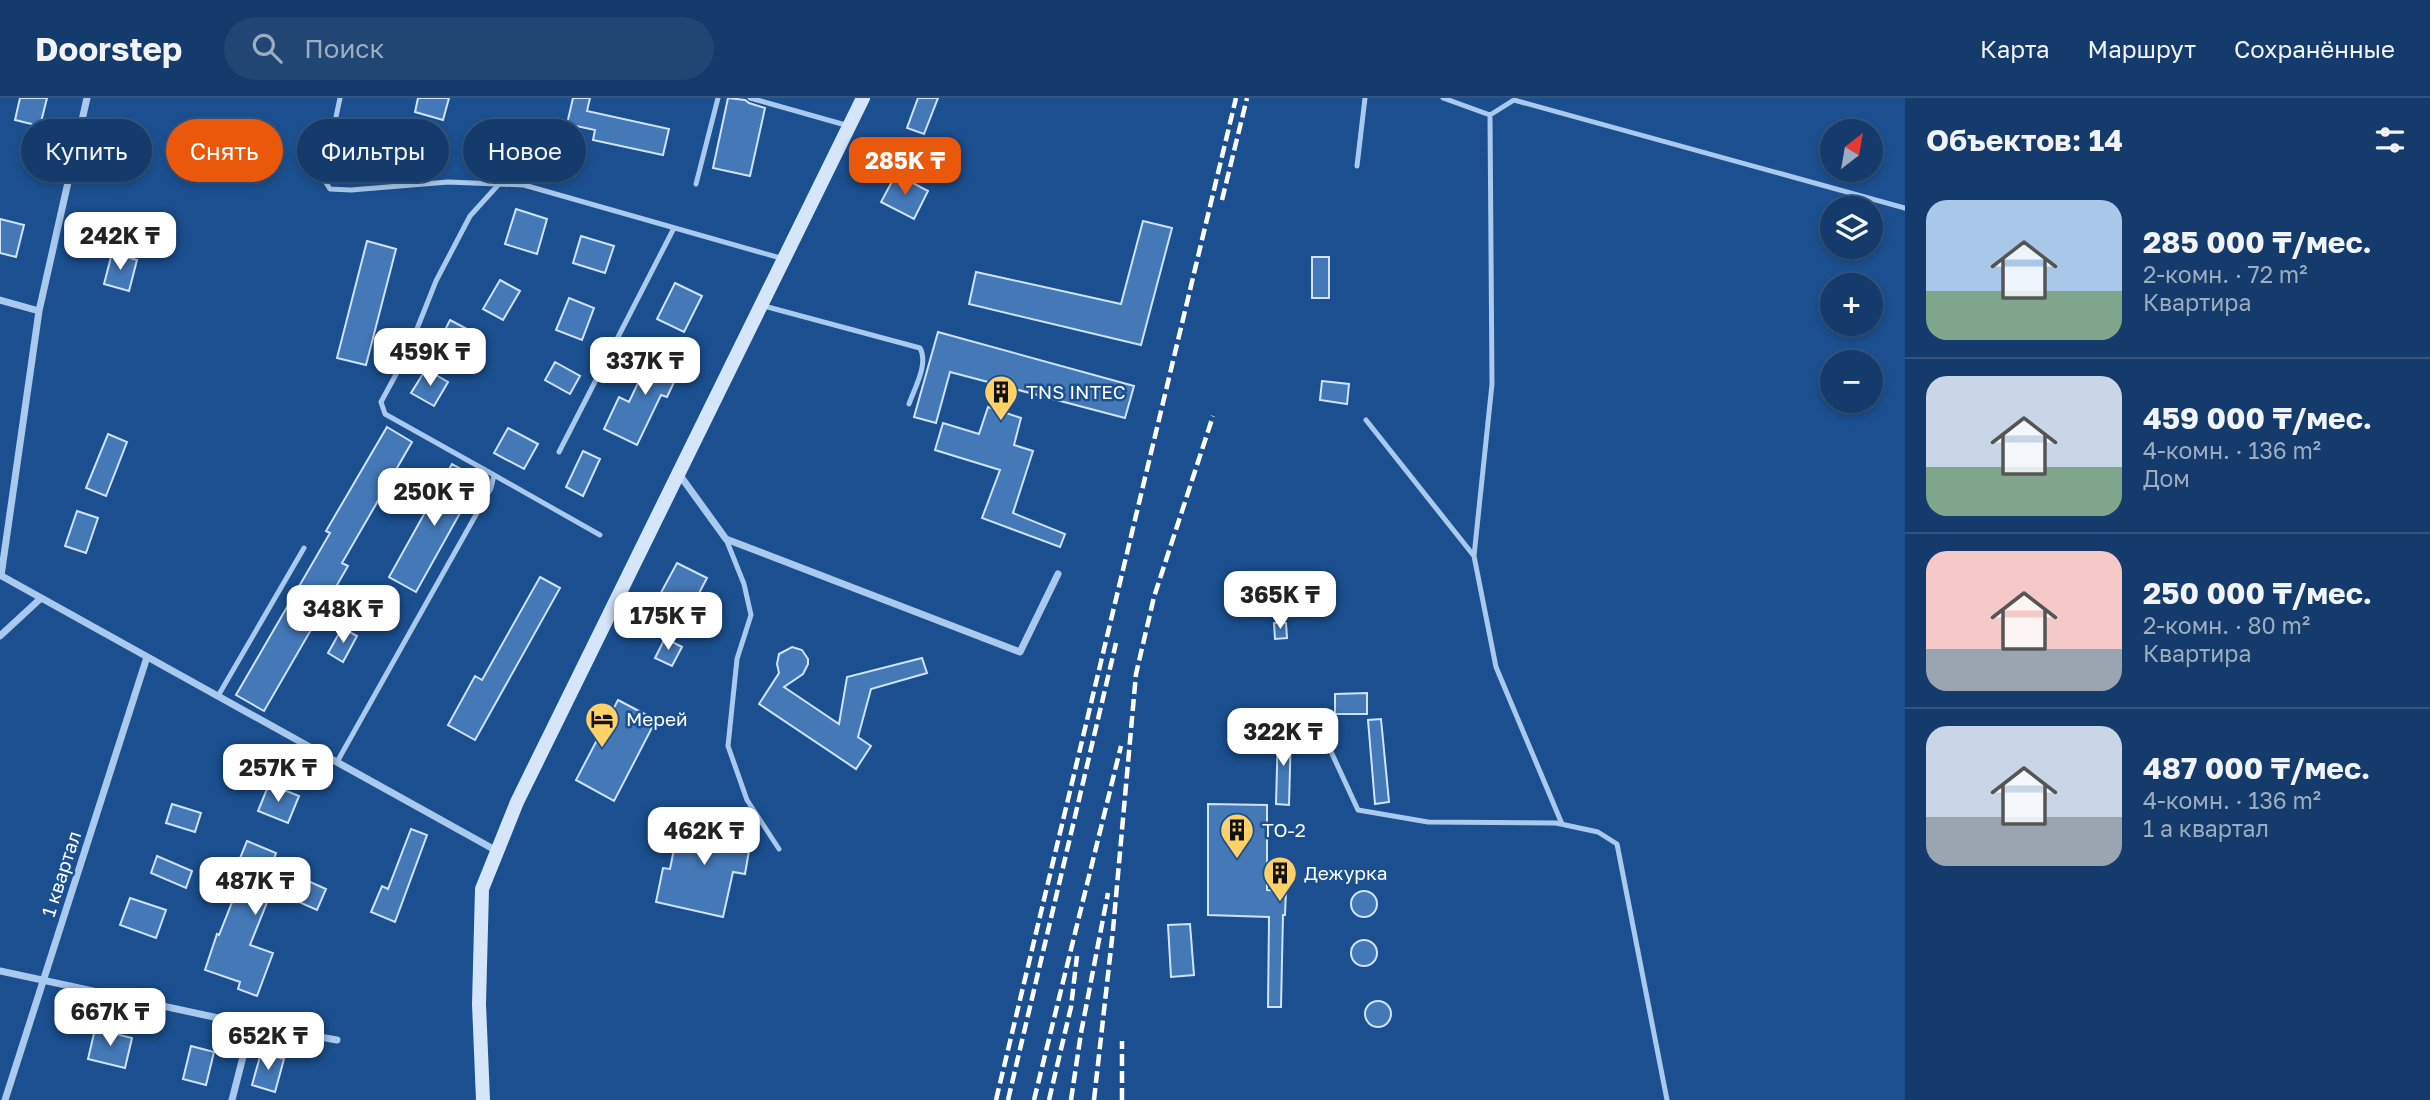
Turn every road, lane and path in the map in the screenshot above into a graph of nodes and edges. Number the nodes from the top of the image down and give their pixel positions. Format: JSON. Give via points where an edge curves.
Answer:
{"nodes":[{"id":1,"x":87,"y":98,"type":"edge"},
{"id":2,"x":340,"y":98,"type":"edge"},
{"id":3,"x":718,"y":98,"type":"edge"},
{"id":4,"x":750,"y":98,"type":"edge"},
{"id":5,"x":863,"y":98,"type":"edge"},
{"id":6,"x":1365,"y":98,"type":"edge"},
{"id":7,"x":1443,"y":98,"type":"edge"},
{"id":8,"x":1490,"y":115,"type":"junction"},
{"id":9,"x":849,"y":126,"type":"junction"},
{"id":10,"x":1357,"y":166,"type":"dead end"},
{"id":11,"x":499,"y":184,"type":"junction"},
{"id":12,"x":696,"y":184,"type":"dead end"},
{"id":13,"x":1905,"y":208,"type":"edge"},
{"id":14,"x":674,"y":228,"type":"junction"},
{"id":15,"x":784,"y":259,"type":"junction"},
{"id":16,"x":0,"y":300,"type":"edge"},
{"id":17,"x":761,"y":305,"type":"junction"},
{"id":18,"x":39,"y":311,"type":"junction"},
{"id":19,"x":909,"y":404,"type":"dead end"},
{"id":20,"x":1366,"y":420,"type":"dead end"},
{"id":21,"x":559,"y":452,"type":"dead end"},
{"id":22,"x":678,"y":474,"type":"junction"},
{"id":23,"x":494,"y":475,"type":"junction"},
{"id":24,"x":600,"y":535,"type":"dead end"},
{"id":25,"x":726,"y":539,"type":"junction"},
{"id":26,"x":304,"y":548,"type":"dead end"},
{"id":27,"x":1474,"y":556,"type":"junction"},
{"id":28,"x":1058,"y":574,"type":"dead end"},
{"id":29,"x":0,"y":575,"type":"edge"},
{"id":30,"x":40,"y":598,"type":"junction"},
{"id":31,"x":0,"y":636,"type":"edge"},
{"id":32,"x":147,"y":657,"type":"junction"},
{"id":33,"x":218,"y":696,"type":"junction"},
{"id":34,"x":1328,"y":744,"type":"dead end"},
{"id":35,"x":337,"y":762,"type":"junction"},
{"id":36,"x":1562,"y":824,"type":"junction"},
{"id":37,"x":779,"y":849,"type":"dead end"},
{"id":38,"x":497,"y":851,"type":"junction"},
{"id":39,"x":0,"y":971,"type":"edge"},
{"id":40,"x":44,"y":980,"type":"junction"},
{"id":41,"x":251,"y":1025,"type":"junction"},
{"id":42,"x":337,"y":1040,"type":"dead end"},
{"id":43,"x":5,"y":1100,"type":"edge"},
{"id":44,"x":232,"y":1100,"type":"edge"},
{"id":45,"x":483,"y":1100,"type":"edge"},
{"id":46,"x":1667,"y":1100,"type":"edge"}],
"edges":[{"from":1,"to":18,"type":"street"},
{"from":2,"to":11,"type":"lane","via":[[323,177],[330,189],[448,182]]},
{"from":3,"to":12,"type":"lane"},
{"from":4,"to":9,"type":"lane"},
{"from":5,"to":9,"type":"street"},
{"from":6,"to":10,"type":"lane"},
{"from":7,"to":8,"type":"lane"},
{"from":8,"to":13,"type":"lane","via":[[1514,100]]},
{"from":8,"to":27,"type":"lane","via":[[1492,384]]},
{"from":9,"to":15,"type":"street"},
{"from":11,"to":14,"type":"lane","via":[[524,185]]},
{"from":11,"to":23,"type":"lane","via":[[470,216],[381,402],[385,414]]},
{"from":14,"to":15,"type":"lane"},
{"from":14,"to":21,"type":"lane"},
{"from":15,"to":17,"type":"street"},
{"from":16,"to":18,"type":"street"},
{"from":17,"to":19,"type":"lane","via":[[920,348],[923,364]]},
{"from":17,"to":22,"type":"street"},
{"from":18,"to":29,"type":"street"},
{"from":20,"to":27,"type":"lane"},
{"from":22,"to":25,"type":"street"},
{"from":22,"to":38,"type":"street"},
{"from":23,"to":24,"type":"lane"},
{"from":23,"to":35,"type":"lane","via":[[491,488]]},
{"from":25,"to":28,"type":"street","via":[[1020,652]]},
{"from":25,"to":37,"type":"lane","via":[[751,614],[737,659],[728,746],[747,800]]},
{"from":26,"to":33,"type":"lane"},
{"from":27,"to":36,"type":"lane","via":[[1496,667]]},
{"from":29,"to":30,"type":"street"},
{"from":30,"to":31,"type":"street"},
{"from":30,"to":32,"type":"street"},
{"from":32,"to":33,"type":"street"},
{"from":32,"to":40,"type":"street","name":"1 квартал"},
{"from":33,"to":35,"type":"street"},
{"from":34,"to":36,"type":"lane","via":[[1358,810],[1428,822]]},
{"from":35,"to":38,"type":"street"},
{"from":36,"to":46,"type":"lane","via":[[1598,832],[1616,844]]},
{"from":38,"to":45,"type":"street","via":[[482,889],[479,1004]]},
{"from":39,"to":40,"type":"street"},
{"from":40,"to":41,"type":"street"},
{"from":40,"to":43,"type":"street","name":"1 квартал"},
{"from":41,"to":42,"type":"street"},
{"from":41,"to":44,"type":"street"}]}
